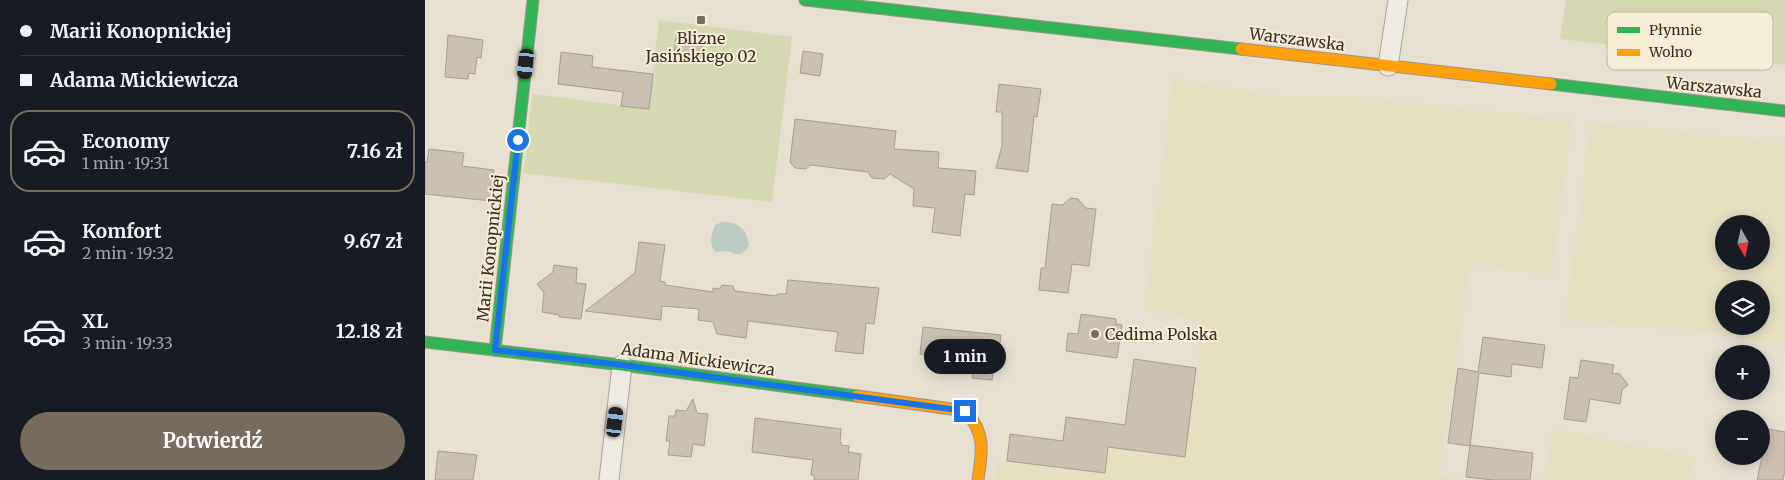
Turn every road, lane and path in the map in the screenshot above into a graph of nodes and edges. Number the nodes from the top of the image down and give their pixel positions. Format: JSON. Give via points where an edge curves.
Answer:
{"nodes":[{"id":1,"x":533,"y":0,"type":"edge"},
{"id":2,"x":805,"y":0,"type":"edge"},
{"id":3,"x":1398,"y":0,"type":"edge"},
{"id":4,"x":1388,"y":66,"type":"junction"},
{"id":5,"x":1785,"y":111,"type":"edge"},
{"id":6,"x":425,"y":342,"type":"edge"},
{"id":7,"x":495,"y":350,"type":"junction"},
{"id":8,"x":622,"y":365,"type":"junction"},
{"id":9,"x":609,"y":480,"type":"edge"},
{"id":10,"x":978,"y":480,"type":"edge"}],
"edges":[{"from":1,"to":7,"type":"main road","name":"Marii Konopnickiej"},
{"from":2,"to":4,"type":"main road","name":"Warszawska"},
{"from":3,"to":4,"type":"street"},
{"from":4,"to":5,"type":"main road","name":"Warszawska"},
{"from":6,"to":7,"type":"main road","name":"Adama Mickiewicza"},
{"from":7,"to":8,"type":"main road","name":"Adama Mickiewicza"},
{"from":8,"to":9,"type":"street"},
{"from":8,"to":10,"type":"main road","name":"Adama Mickiewicza","via":[[965,411],[976,422],[982,436]]}]}
